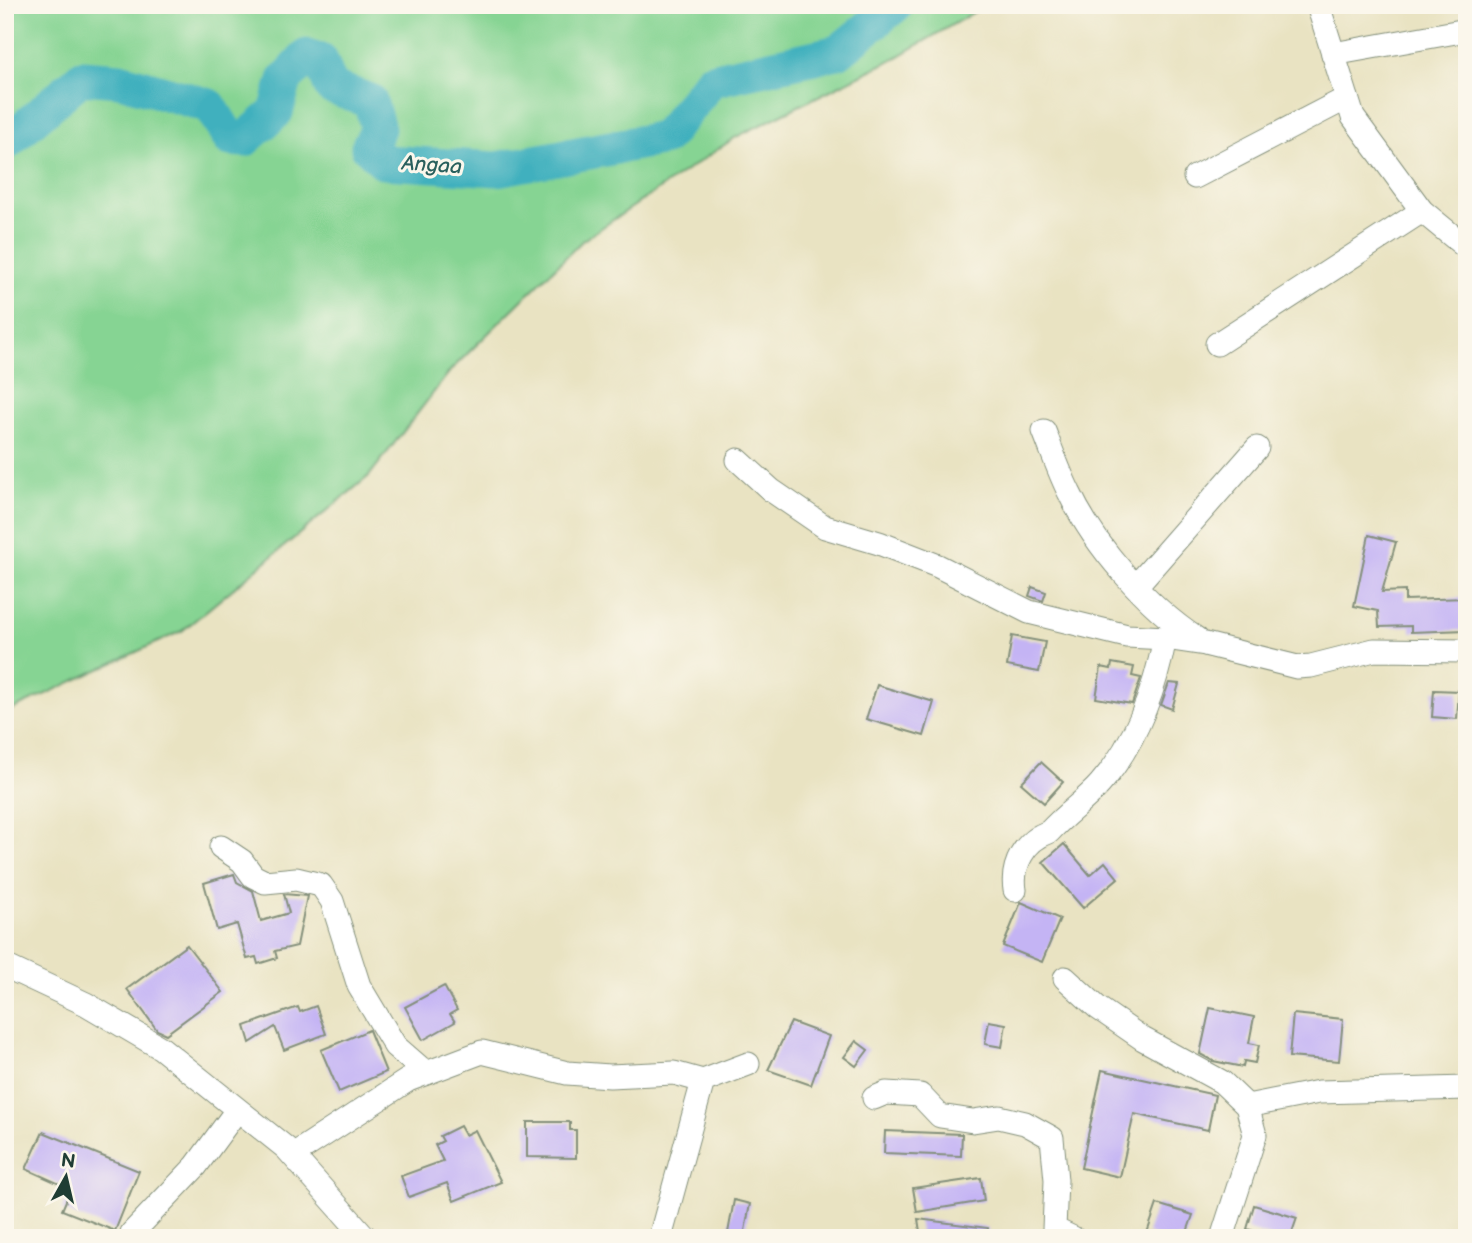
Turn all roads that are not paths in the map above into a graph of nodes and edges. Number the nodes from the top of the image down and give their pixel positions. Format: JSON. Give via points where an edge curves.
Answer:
{"nodes":[{"id":1,"x":1318,"y":5,"type":"edge"},
{"id":2,"x":1467,"y":30,"type":"edge"},
{"id":3,"x":1333,"y":54,"type":"junction"},
{"id":4,"x":1347,"y":98,"type":"junction"},
{"id":5,"x":1195,"y":177,"type":"dead end"},
{"id":6,"x":1422,"y":211,"type":"junction"},
{"id":7,"x":1467,"y":248,"type":"edge"},
{"id":8,"x":1217,"y":344,"type":"dead end"},
{"id":9,"x":1044,"y":431,"type":"dead end"},
{"id":10,"x":1257,"y":448,"type":"dead end"},
{"id":11,"x":738,"y":460,"type":"dead end"},
{"id":12,"x":1136,"y":586,"type":"junction"},
{"id":13,"x":1165,"y":638,"type":"junction"},
{"id":14,"x":1205,"y":644,"type":"junction"},
{"id":15,"x":1467,"y":651,"type":"edge"},
{"id":16,"x":221,"y":847,"type":"dead end"},
{"id":17,"x":1016,"y":890,"type":"dead end"},
{"id":18,"x":5,"y":966,"type":"edge"},
{"id":19,"x":1065,"y":978,"type":"dead end"},
{"id":20,"x":748,"y":1064,"type":"dead end"},
{"id":21,"x":426,"y":1073,"type":"junction"},
{"id":22,"x":702,"y":1081,"type":"junction"},
{"id":23,"x":1467,"y":1088,"type":"edge"},
{"id":24,"x":874,"y":1098,"type":"dead end"},
{"id":25,"x":1247,"y":1106,"type":"junction"},
{"id":26,"x":237,"y":1110,"type":"junction"},
{"id":27,"x":293,"y":1155,"type":"junction"},
{"id":28,"x":132,"y":1233,"type":"dead end"},
{"id":29,"x":366,"y":1238,"type":"edge"},
{"id":30,"x":660,"y":1238,"type":"edge"},
{"id":31,"x":1073,"y":1238,"type":"edge"},
{"id":32,"x":1222,"y":1238,"type":"edge"}],
"edges":[{"from":1,"to":3,"type":"street"},
{"from":2,"to":3,"type":"street"},
{"from":3,"to":4,"type":"street"},
{"from":4,"to":5,"type":"street"},
{"from":4,"to":6,"type":"street","via":[[1353,117]]},
{"from":6,"to":7,"type":"street"},
{"from":6,"to":8,"type":"street"},
{"from":9,"to":12,"type":"street","via":[[1069,494]]},
{"from":10,"to":12,"type":"street"},
{"from":11,"to":13,"type":"street","via":[[771,491],[825,527],[938,566],[1029,612],[1127,636]]},
{"from":12,"to":14,"type":"street","via":[[1167,619]]},
{"from":13,"to":14,"type":"street"},
{"from":13,"to":17,"type":"street","via":[[1132,743],[1099,785],[1022,850],[1013,880]]},
{"from":14,"to":15,"type":"street","via":[[1297,667],[1374,650]]},
{"from":16,"to":21,"type":"street","via":[[265,881],[296,879],[321,886],[332,901],[359,986],[395,1046]]},
{"from":18,"to":26,"type":"street","via":[[86,1004],[161,1048]]},
{"from":19,"to":25,"type":"street","via":[[1097,1009],[1222,1082]]},
{"from":20,"to":22,"type":"street"},
{"from":21,"to":22,"type":"street","via":[[482,1052],[567,1073],[674,1073]]},
{"from":21,"to":27,"type":"street","via":[[366,1105]]},
{"from":22,"to":30,"type":"street"},
{"from":23,"to":25,"type":"street","via":[[1319,1092]]},
{"from":24,"to":31,"type":"street","via":[[886,1093],[920,1095],[940,1116],[973,1121],[999,1117],[1025,1123],[1052,1138],[1054,1229]]},
{"from":25,"to":32,"type":"street","via":[[1255,1135]]},
{"from":26,"to":27,"type":"street"},
{"from":26,"to":28,"type":"street","via":[[196,1166]]},
{"from":27,"to":29,"type":"street"}]}
